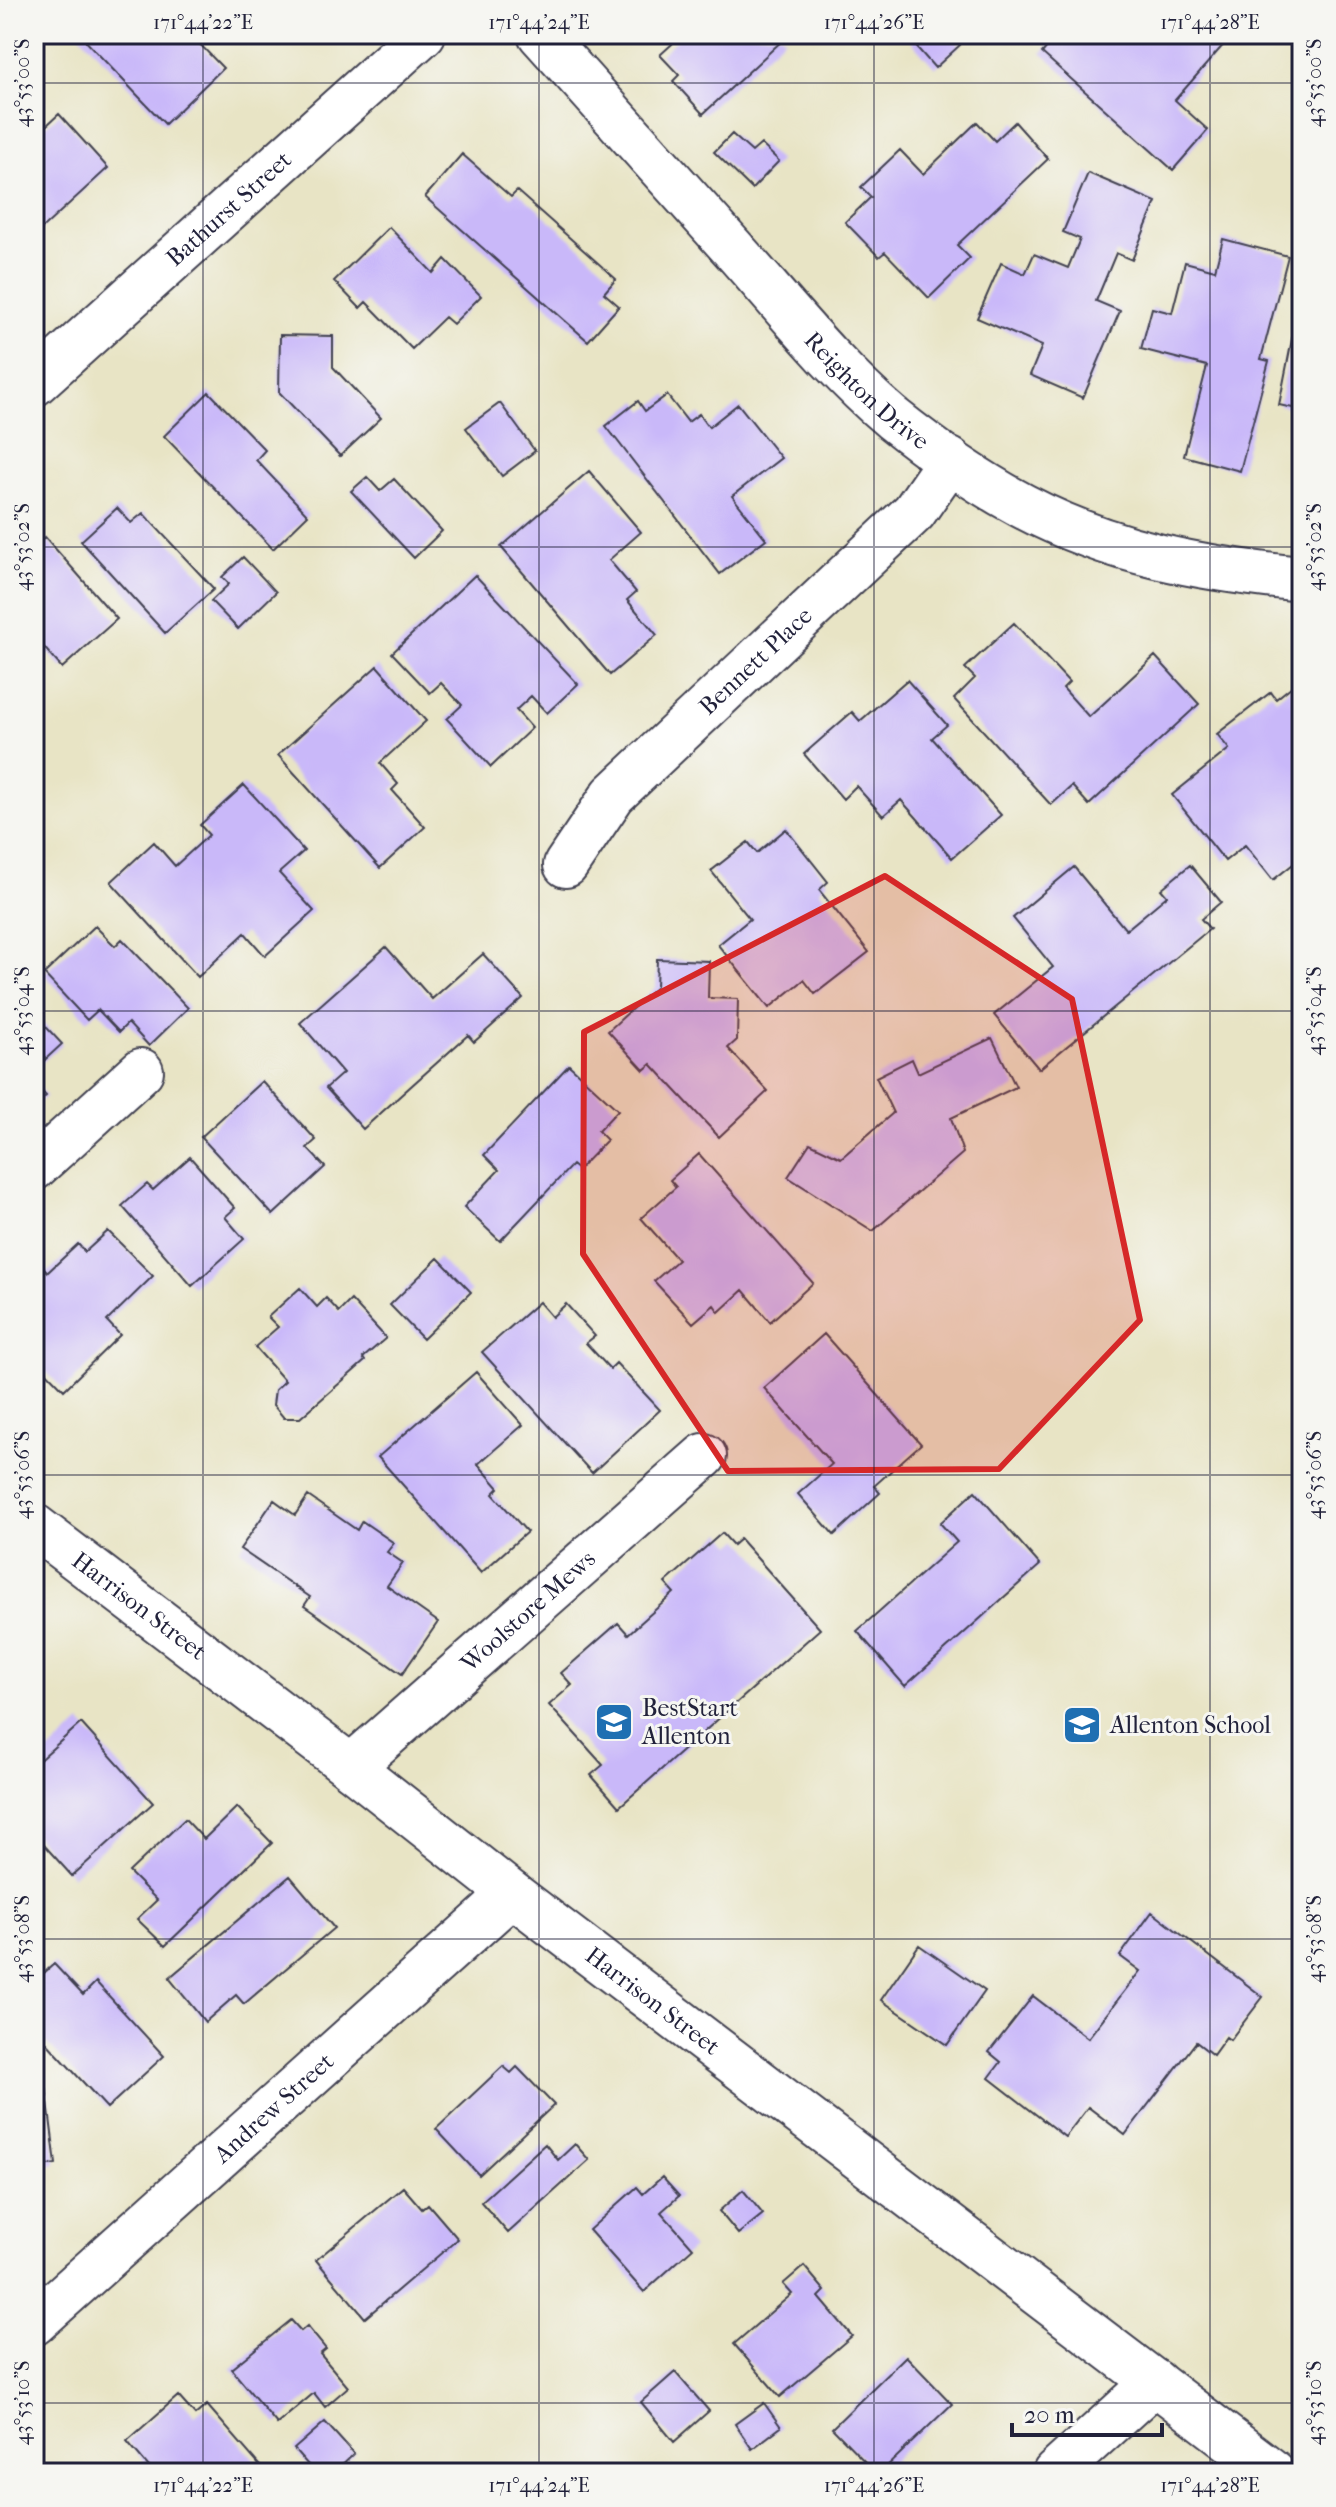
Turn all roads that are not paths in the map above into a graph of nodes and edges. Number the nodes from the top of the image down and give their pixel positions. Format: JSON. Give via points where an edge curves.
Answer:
{"nodes":[{"id":1,"x":423,"y":34,"type":"edge"},
{"id":2,"x":540,"y":34,"type":"edge"},
{"id":3,"x":34,"y":384,"type":"edge"},
{"id":4,"x":950,"y":460,"type":"junction"},
{"id":5,"x":1302,"y":579,"type":"edge"},
{"id":6,"x":566,"y":865,"type":"dead end"},
{"id":7,"x":141,"y":1071,"type":"dead end"},
{"id":8,"x":34,"y":1168,"type":"edge"},
{"id":9,"x":704,"y":1456,"type":"dead end"},
{"id":10,"x":34,"y":1526,"type":"edge"},
{"id":11,"x":351,"y":1767,"type":"junction"},
{"id":12,"x":512,"y":1894,"type":"junction"},
{"id":13,"x":34,"y":2323,"type":"edge"},
{"id":14,"x":1155,"y":2382,"type":"junction"},
{"id":15,"x":1055,"y":2473,"type":"edge"},
{"id":16,"x":1274,"y":2473,"type":"edge"}],
"edges":[{"from":1,"to":3,"type":"street","name":"Bathurst Street"},
{"from":2,"to":4,"type":"street","name":"Reighton Drive","via":[[829,356],[891,417]]},
{"from":4,"to":5,"type":"street","name":"Reighton Drive","via":[[1022,506],[1092,536],[1165,560]]},
{"from":4,"to":6,"type":"street","name":"Bennett Place","via":[[914,512],[613,795]]},
{"from":7,"to":8,"type":"street"},
{"from":9,"to":11,"type":"street","name":"Woolstore Mews"},
{"from":10,"to":11,"type":"street","name":"Harrison Street"},
{"from":11,"to":12,"type":"street","name":"Harrison Street"},
{"from":12,"to":13,"type":"street","name":"Andrew Street"},
{"from":12,"to":14,"type":"street","name":"Harrison Street"},
{"from":14,"to":15,"type":"street"},
{"from":14,"to":16,"type":"street","name":"Harrison Street"}]}
